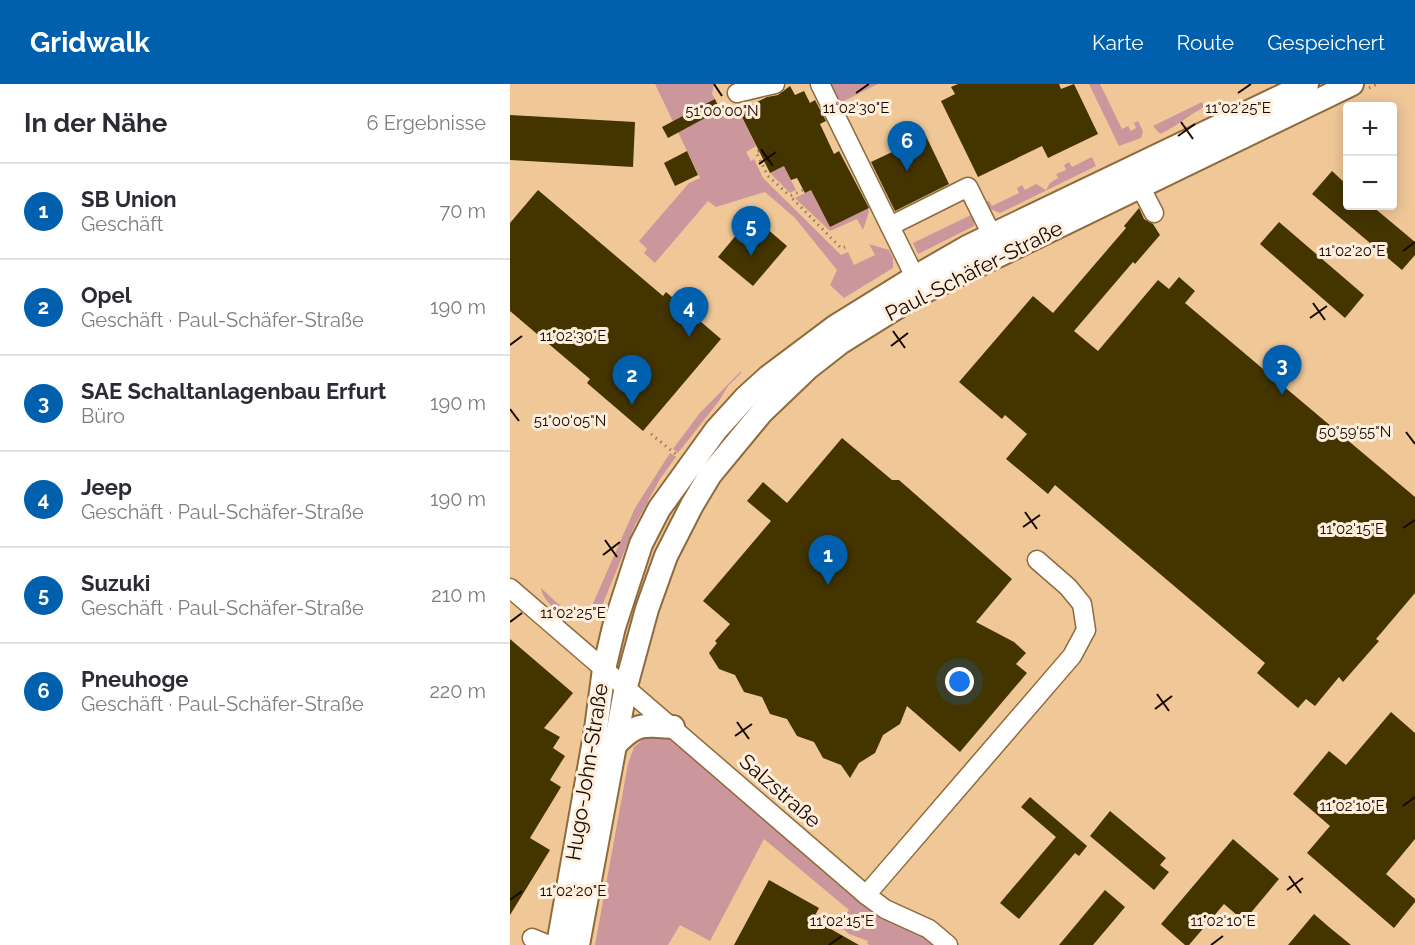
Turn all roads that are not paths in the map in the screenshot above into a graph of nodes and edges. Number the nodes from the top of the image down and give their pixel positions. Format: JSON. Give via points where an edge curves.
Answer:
{"nodes":[{"id":1,"x":775,"y":84,"type":"edge"},
{"id":2,"x":820,"y":84,"type":"edge"},
{"id":3,"x":1307,"y":84,"type":"edge"},
{"id":4,"x":1348,"y":85,"type":"edge"},
{"id":5,"x":737,"y":93,"type":"dead end"},
{"id":6,"x":1136,"y":178,"type":"junction"},
{"id":7,"x":1154,"y":213,"type":"dead end"},
{"id":8,"x":890,"y":226,"type":"junction"},
{"id":9,"x":992,"y":235,"type":"junction"},
{"id":10,"x":915,"y":276,"type":"junction"},
{"id":11,"x":1037,"y":560,"type":"dead end"},
{"id":12,"x":510,"y":588,"type":"edge"},
{"id":13,"x":604,"y":669,"type":"junction"},
{"id":14,"x":626,"y":686,"type":"junction"},
{"id":15,"x":673,"y":728,"type":"junction"},
{"id":16,"x":615,"y":745,"type":"junction"},
{"id":17,"x":866,"y":895,"type":"junction"},
{"id":18,"x":558,"y":945,"type":"edge"},
{"id":19,"x":578,"y":945,"type":"edge"},
{"id":20,"x":948,"y":945,"type":"edge"}],
"edges":[{"from":1,"to":5,"type":"street"},
{"from":2,"to":8,"type":"street"},
{"from":3,"to":6,"type":"main road","name":"Paul-Schäfer-Straße"},
{"from":4,"to":6,"type":"main road","name":"Paul-Schäfer-Straße"},
{"from":6,"to":7,"type":"street"},
{"from":6,"to":9,"type":"main road","name":"Paul-Schäfer-Straße"},
{"from":6,"to":14,"type":"main road","name":"Paul-Schäfer-Straße","via":[[917,295],[808,368],[762,412],[710,475],[666,556]]},
{"from":8,"to":9,"type":"street","via":[[968,187]]},
{"from":8,"to":10,"type":"street"},
{"from":9,"to":10,"type":"main road","name":"Paul-Schäfer-Straße"},
{"from":10,"to":13,"type":"main road","name":"Paul-Schäfer-Straße","via":[[836,326],[768,377],[716,430],[659,509],[641,544]]},
{"from":11,"to":17,"type":"street","via":[[1082,604],[1086,630],[1072,656]]},
{"from":12,"to":13,"type":"street","name":"Salzstraße"},
{"from":13,"to":14,"type":"street","name":"Salzstraße"},
{"from":13,"to":18,"type":"main road","name":"Hugo-John-Straße"},
{"from":14,"to":15,"type":"street","name":"Salzstraße"},
{"from":14,"to":16,"type":"main road","name":"Hugo-John-Straße"},
{"from":15,"to":16,"type":"main road","via":[[643,725],[628,731]]},
{"from":15,"to":17,"type":"street","name":"Salzstraße"},
{"from":16,"to":19,"type":"main road","name":"Hugo-John-Straße"},
{"from":17,"to":20,"type":"street","name":"Salzstraße","via":[[885,909],[928,929]]}]}
